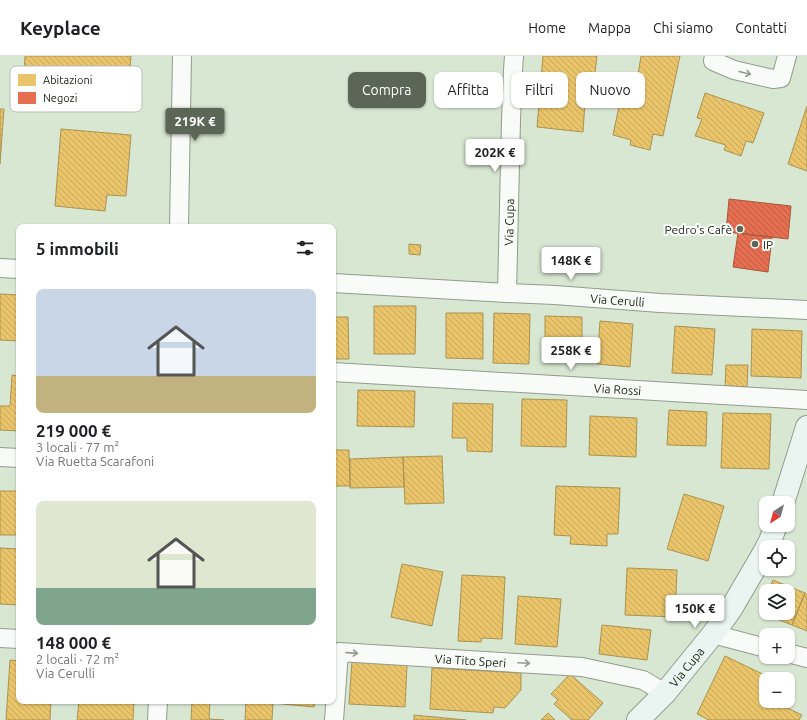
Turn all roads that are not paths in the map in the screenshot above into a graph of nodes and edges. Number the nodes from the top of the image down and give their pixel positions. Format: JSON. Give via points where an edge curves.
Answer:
{"nodes":[{"id":1,"x":182,"y":56,"type":"edge"},
{"id":2,"x":514,"y":56,"type":"edge"},
{"id":3,"x":714,"y":56,"type":"edge"},
{"id":4,"x":787,"y":56,"type":"edge"},
{"id":5,"x":179,"y":224,"type":"edge"},
{"id":6,"x":0,"y":268,"type":"edge"},
{"id":7,"x":16,"y":268,"type":"edge"},
{"id":8,"x":336,"y":283,"type":"edge"},
{"id":9,"x":507,"y":293,"type":"junction"},
{"id":10,"x":807,"y":310,"type":"edge"},
{"id":11,"x":336,"y":372,"type":"edge"},
{"id":12,"x":807,"y":400,"type":"edge"},
{"id":13,"x":807,"y":427,"type":"edge"},
{"id":14,"x":0,"y":457,"type":"edge"},
{"id":15,"x":16,"y":458,"type":"edge"},
{"id":16,"x":785,"y":496,"type":"edge"},
{"id":17,"x":759,"y":560,"type":"edge"},
{"id":18,"x":713,"y":634,"type":"junction"},
{"id":19,"x":0,"y":638,"type":"edge"},
{"id":20,"x":16,"y":639,"type":"edge"},
{"id":21,"x":759,"y":646,"type":"edge"},
{"id":22,"x":795,"y":655,"type":"edge"},
{"id":23,"x":807,"y":658,"type":"edge"},
{"id":24,"x":336,"y":693,"type":"edge"},
{"id":25,"x":665,"y":693,"type":"junction"},
{"id":26,"x":158,"y":704,"type":"edge"},
{"id":27,"x":335,"y":704,"type":"edge"},
{"id":28,"x":158,"y":720,"type":"edge"},
{"id":29,"x":334,"y":720,"type":"edge"},
{"id":30,"x":638,"y":720,"type":"edge"}],
"edges":[{"from":1,"to":5,"type":"street"},
{"from":2,"to":9,"type":"street","name":"Via Cupa"},
{"from":3,"to":4,"type":"street","one_way":true,"via":[[713,61],[734,70],[773,79],[781,78]]},
{"from":6,"to":7,"type":"street"},
{"from":8,"to":9,"type":"street","name":"Via Cerulli"},
{"from":9,"to":10,"type":"street","name":"Via Cerulli"},
{"from":11,"to":12,"type":"street","name":"Via Rossi"},
{"from":13,"to":16,"type":"street"},
{"from":14,"to":15,"type":"street"},
{"from":17,"to":18,"type":"street","name":"Via Cupa","via":[[731,609]]},
{"from":18,"to":21,"type":"street"},
{"from":18,"to":25,"type":"street","name":"Via Cupa"},
{"from":19,"to":20,"type":"street"},
{"from":22,"to":23,"type":"street"},
{"from":24,"to":25,"type":"street","name":"Via Tito Speri","one_way":true,"via":[[339,652],[582,667],[643,680]]},
{"from":25,"to":30,"type":"street","name":"Via Cupa"},
{"from":26,"to":28,"type":"street"},
{"from":29,"to":27,"type":"street","name":"Via Tito Speri","one_way":true}]}
